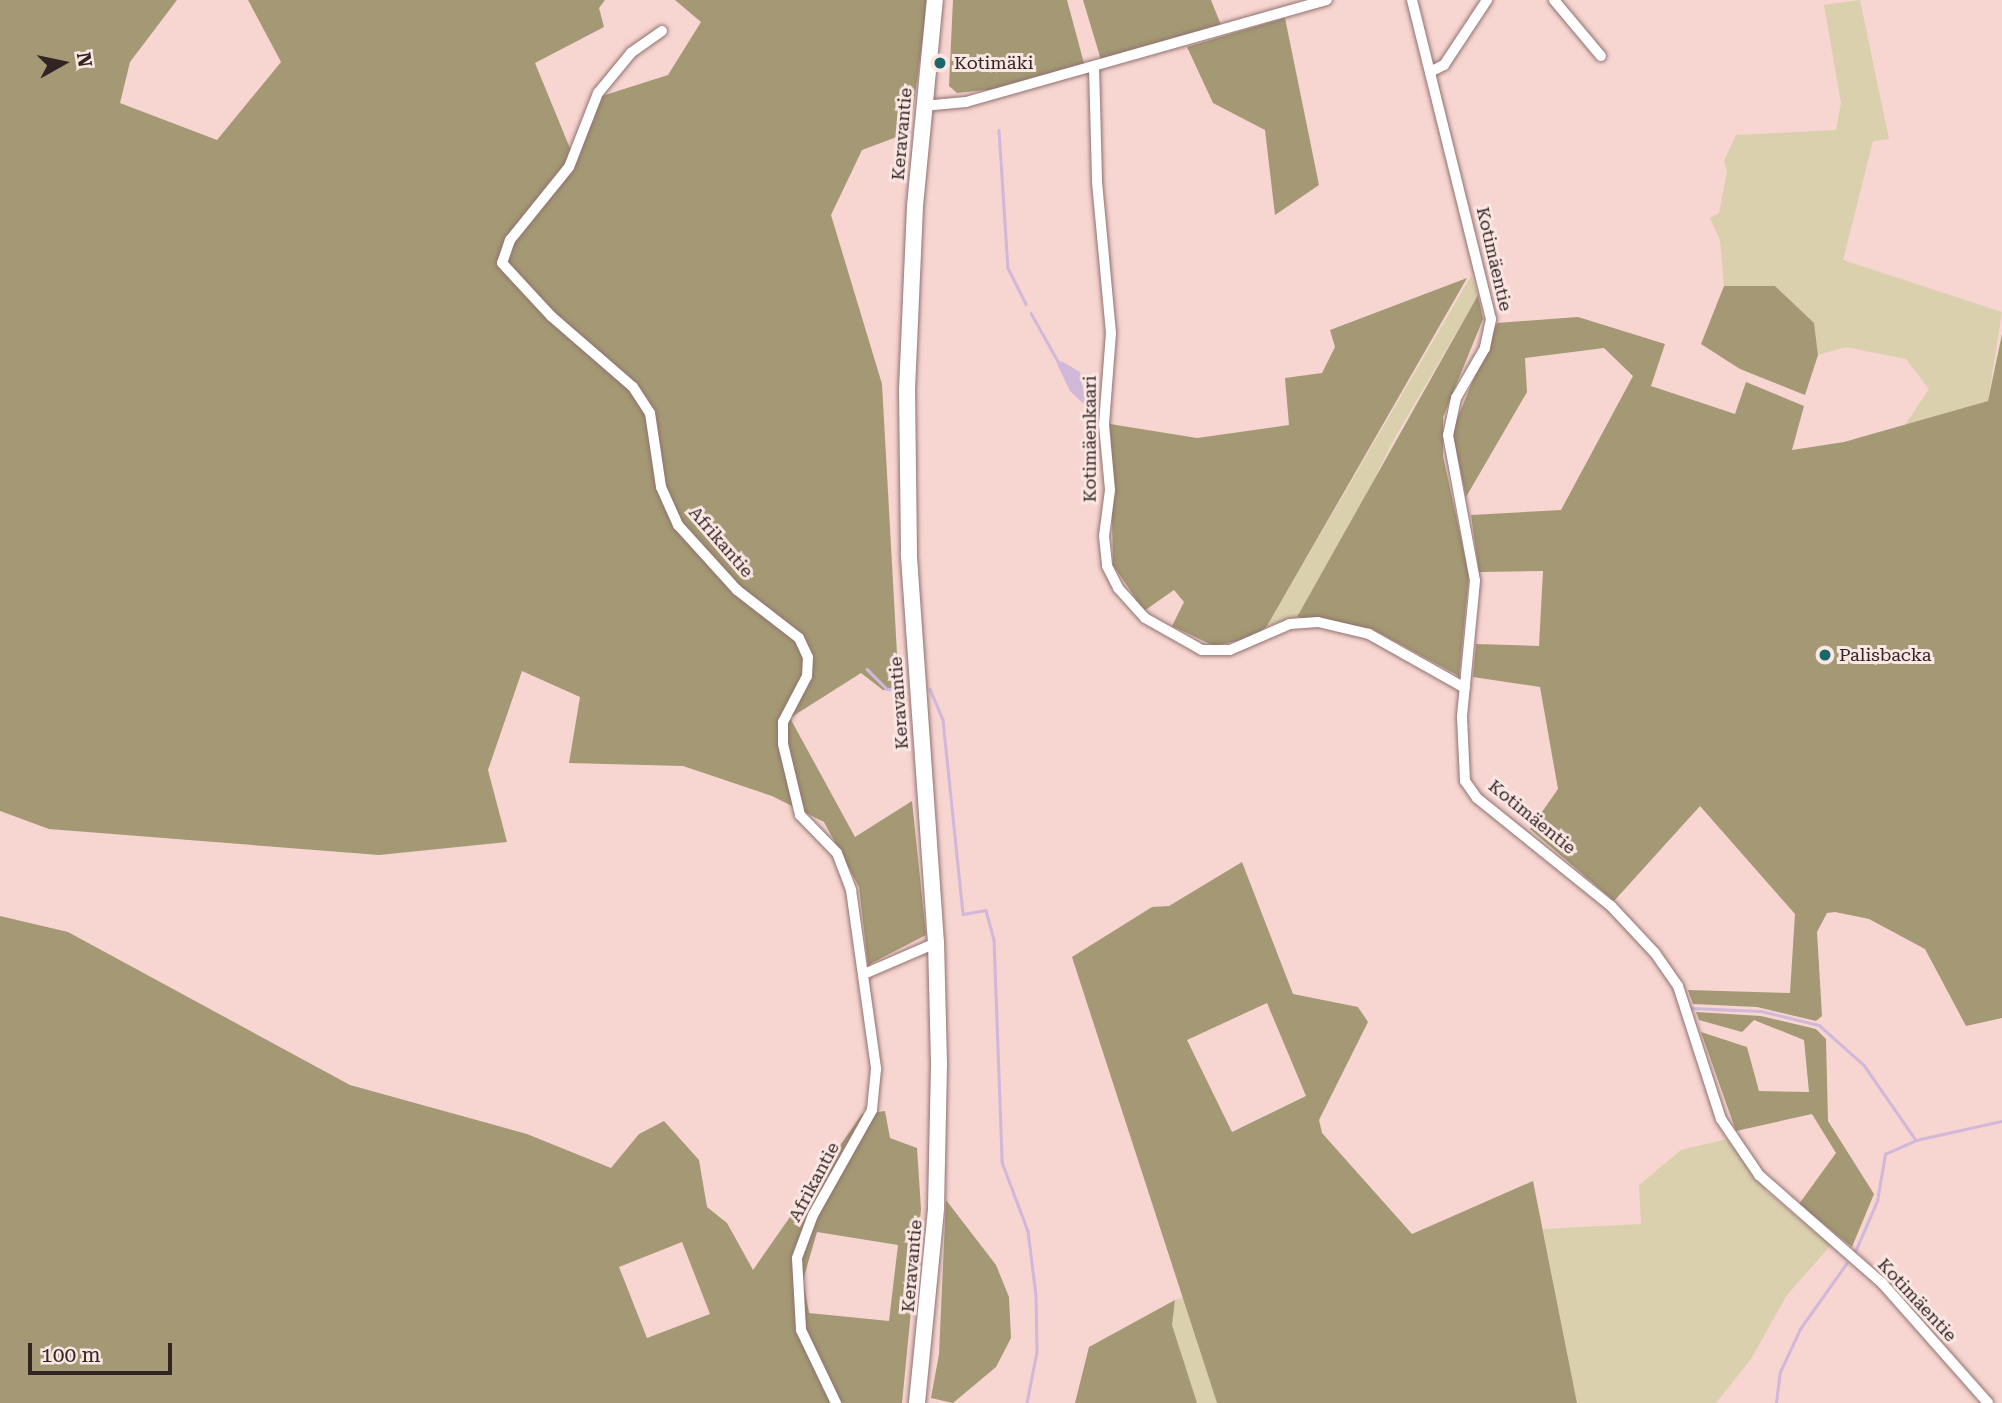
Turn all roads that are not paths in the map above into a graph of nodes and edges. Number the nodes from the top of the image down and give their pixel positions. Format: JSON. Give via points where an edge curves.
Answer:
{"nodes":[{"id":1,"x":935,"y":0,"type":"edge"},
{"id":2,"x":1327,"y":0,"type":"edge"},
{"id":3,"x":1412,"y":0,"type":"edge"},
{"id":4,"x":1487,"y":0,"type":"edge"},
{"id":5,"x":1554,"y":0,"type":"edge"},
{"id":6,"x":662,"y":31,"type":"dead end"},
{"id":7,"x":1601,"y":56,"type":"dead end"},
{"id":8,"x":1094,"y":66,"type":"junction"},
{"id":9,"x":1430,"y":72,"type":"junction"},
{"id":10,"x":923,"y":106,"type":"junction"},
{"id":11,"x":1465,"y":688,"type":"junction"},
{"id":12,"x":936,"y":943,"type":"junction"},
{"id":13,"x":864,"y":974,"type":"junction"},
{"id":14,"x":836,"y":1403,"type":"edge"},
{"id":15,"x":917,"y":1403,"type":"edge"},
{"id":16,"x":1988,"y":1403,"type":"edge"}],
"edges":[{"from":1,"to":10,"type":"main road","name":"Keravantie"},
{"from":2,"to":8,"type":"street"},
{"from":3,"to":9,"type":"street","name":"Kotimäentie"},
{"from":4,"to":9,"type":"street","via":[[1444,65]]},
{"from":5,"to":7,"type":"street"},
{"from":6,"to":13,"type":"street","name":"Afrikantie","via":[[631,53],[598,93],[569,167],[510,240],[502,264],[551,316],[633,387],[650,413],[661,487],[678,525],[737,590],[799,638],[808,657],[807,676],[783,722],[788,768],[800,815],[837,853],[851,890]]},
{"from":8,"to":10,"type":"street","via":[[966,102]]},
{"from":8,"to":11,"type":"street","name":"Kotimäenkaari","via":[[1097,182],[1111,333],[1104,425],[1110,490],[1104,536],[1107,566],[1118,588],[1145,618],[1202,650],[1230,650],[1290,624],[1318,622],[1369,634]]},
{"from":9,"to":11,"type":"street","name":"Kotimäentie","via":[[1491,319],[1485,348],[1450,420],[1450,454],[1474,557]]},
{"from":10,"to":12,"type":"main road","name":"Keravantie","via":[[907,476]]},
{"from":11,"to":16,"type":"street","name":"Kotimäentie","via":[[1465,781],[1477,797],[1611,906],[1656,953],[1678,986],[1721,1119],[1759,1175],[1882,1283]]},
{"from":12,"to":13,"type":"street"},
{"from":12,"to":15,"type":"main road","name":"Keravantie","via":[[939,1140]]},
{"from":13,"to":14,"type":"street","name":"Afrikantie","via":[[875,1098],[813,1215],[795,1277],[808,1351]]}]}
